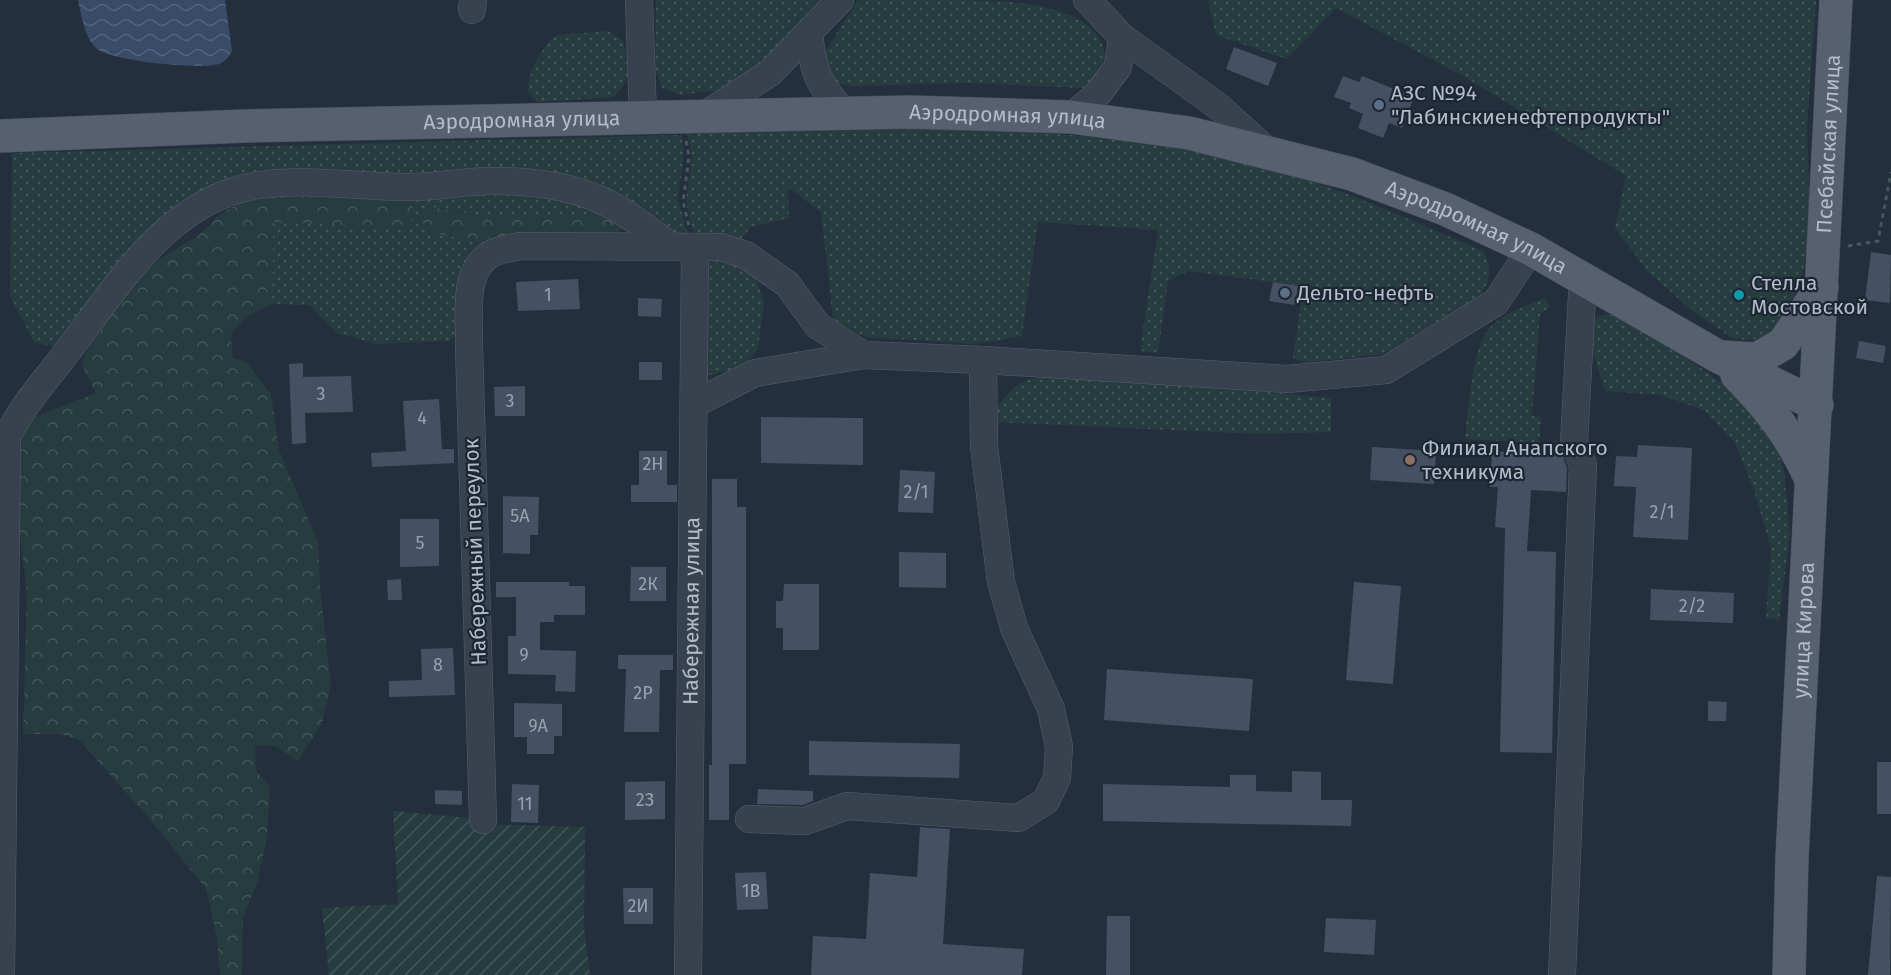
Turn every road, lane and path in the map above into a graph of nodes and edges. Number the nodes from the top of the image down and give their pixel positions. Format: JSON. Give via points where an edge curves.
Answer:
{"nodes":[{"id":1,"x":639,"y":0,"type":"edge"},
{"id":2,"x":840,"y":0,"type":"edge"},
{"id":3,"x":1087,"y":0,"type":"edge"},
{"id":4,"x":1836,"y":0,"type":"edge"},
{"id":5,"x":809,"y":33,"type":"junction"},
{"id":6,"x":1122,"y":36,"type":"junction"},
{"id":7,"x":844,"y":113,"type":"junction"},
{"id":8,"x":692,"y":116,"type":"junction"},
{"id":9,"x":643,"y":117,"type":"junction"},
{"id":10,"x":1071,"y":117,"type":"junction"},
{"id":11,"x":0,"y":136,"type":"edge"},
{"id":12,"x":1267,"y":151,"type":"junction"},
{"id":13,"x":1891,"y":172,"type":"edge"},
{"id":14,"x":683,"y":246,"type":"junction"},
{"id":15,"x":1531,"y":249,"type":"junction"},
{"id":16,"x":1824,"y":249,"type":"junction"},
{"id":17,"x":1583,"y":277,"type":"junction"},
{"id":18,"x":1823,"y":286,"type":"junction"},
{"id":19,"x":864,"y":356,"type":"junction"},
{"id":20,"x":1719,"y":357,"type":"junction"},
{"id":21,"x":983,"y":360,"type":"junction"},
{"id":22,"x":694,"y":404,"type":"junction"},
{"id":23,"x":1817,"y":405,"type":"junction"},
{"id":24,"x":1813,"y":483,"type":"junction"},
{"id":25,"x":749,"y":819,"type":"dead end"},
{"id":26,"x":483,"y":820,"type":"dead end"},
{"id":27,"x":1,"y":975,"type":"edge"},
{"id":28,"x":688,"y":975,"type":"edge"},
{"id":29,"x":1562,"y":975,"type":"edge"},
{"id":30,"x":1789,"y":975,"type":"edge"}],
"edges":[{"from":1,"to":9,"type":"street"},
{"from":2,"to":5,"type":"street"},
{"from":3,"to":6,"type":"street"},
{"from":4,"to":16,"type":"main road","name":"Псебайская улица"},
{"from":5,"to":7,"type":"street","via":[[812,64],[822,87]]},
{"from":5,"to":8,"type":"street","via":[[770,73]]},
{"from":6,"to":10,"type":"street","via":[[1118,67],[1097,95]]},
{"from":6,"to":12,"type":"street","via":[[1219,107]]},
{"from":7,"to":8,"type":"main road","name":"Аэродромная улица"},
{"from":7,"to":10,"type":"main road","name":"Аэродромная улица"},
{"from":8,"to":9,"type":"main road","name":"Аэродромная улица"},
{"from":8,"to":14,"type":"path","via":[[683,202]]},
{"from":9,"to":11,"type":"main road","name":"Аэродромная улица"},
{"from":10,"to":12,"type":"main road","name":"Аэродромная улица","via":[[1189,133]]},
{"from":12,"to":15,"type":"main road","name":"Аэродромная улица","via":[[1352,174],[1445,209]]},
{"from":13,"to":16,"type":"path","via":[[1878,241]]},
{"from":14,"to":19,"type":"street","via":[[721,247],[746,255],[787,284],[818,326]]},
{"from":14,"to":22,"type":"street","name":"Набережная улица"},
{"from":14,"to":26,"type":"street","name":"Набережный переулок","via":[[520,246],[492,254],[478,267],[470,284]]},
{"from":14,"to":27,"type":"street","via":[[585,193],[493,181],[411,187],[260,185],[219,195],[162,233],[117,282],[20,411],[7,437]]},
{"from":15,"to":17,"type":"main road","name":"Аэродромная улица"},
{"from":15,"to":21,"type":"street","via":[[1496,302],[1386,370],[1287,379]]},
{"from":16,"to":18,"type":"main road","name":"Псебайская улица"},
{"from":17,"to":20,"type":"main road","name":"Аэродромная улица"},
{"from":17,"to":29,"type":"street","via":[[1574,442],[1583,465]]},
{"from":18,"to":20,"type":"main road","name":"Аэродромная улица","via":[[1783,344],[1757,359]]},
{"from":18,"to":23,"type":"main road","name":"улица Кирова"},
{"from":19,"to":21,"type":"street"},
{"from":19,"to":22,"type":"street","via":[[755,373]]},
{"from":20,"to":23,"type":"main road","name":"Аэродромная улица"},
{"from":20,"to":24,"type":"main road","name":"Аэродромная улица","via":[[1779,419]]},
{"from":21,"to":25,"type":"street","via":[[984,446],[1001,582],[1014,628],[1051,709],[1059,747],[1057,778],[1046,801],[1019,818],[847,806],[805,821]]},
{"from":22,"to":28,"type":"street","name":"Набережная улица"},
{"from":23,"to":24,"type":"main road","name":"улица Кирова"},
{"from":24,"to":30,"type":"main road","name":"улица Кирова"}]}
